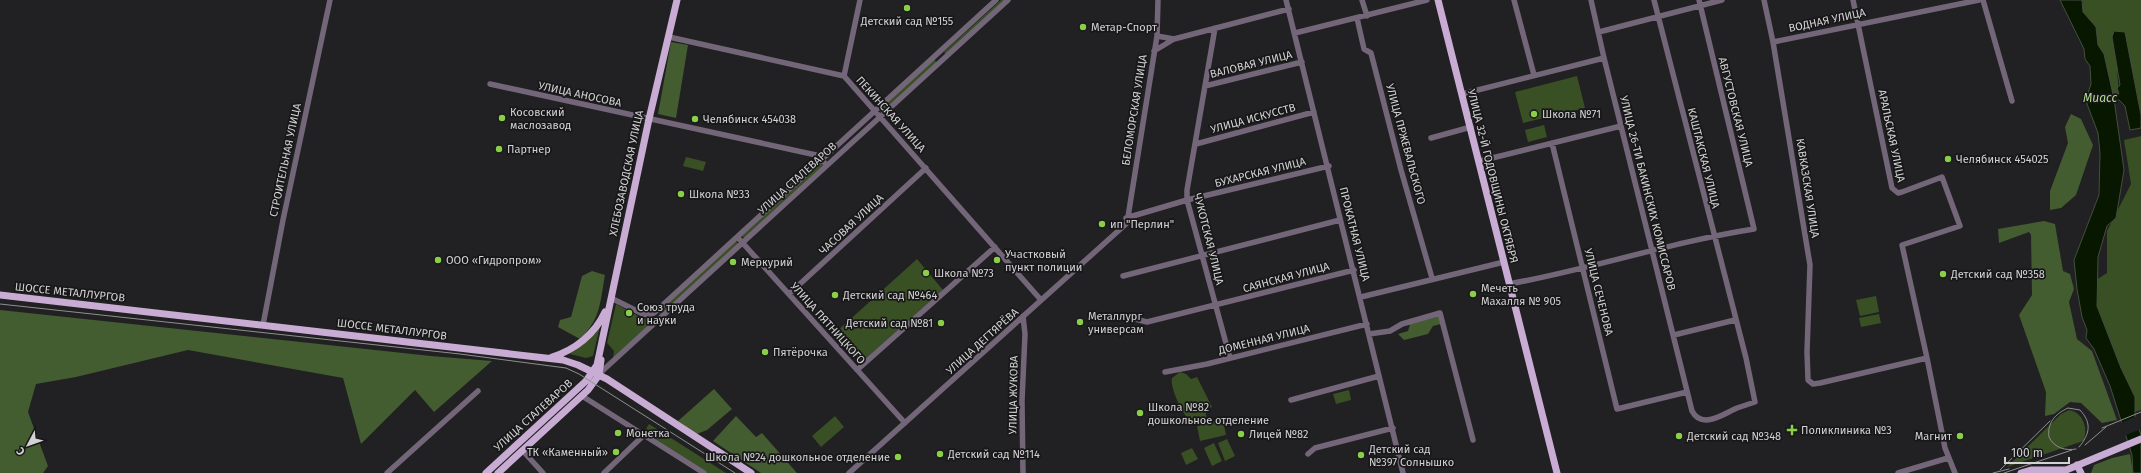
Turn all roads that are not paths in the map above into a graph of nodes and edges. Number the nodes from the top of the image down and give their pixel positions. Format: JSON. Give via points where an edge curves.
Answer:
{"nodes":[{"id":1,"x":330,"y":0,"type":"edge"},
{"id":2,"x":677,"y":0,"type":"edge"},
{"id":3,"x":860,"y":0,"type":"edge"},
{"id":4,"x":996,"y":0,"type":"edge"},
{"id":5,"x":1008,"y":0,"type":"edge"},
{"id":6,"x":1158,"y":0,"type":"edge"},
{"id":7,"x":1286,"y":0,"type":"edge"},
{"id":8,"x":1362,"y":0,"type":"edge"},
{"id":9,"x":1428,"y":0,"type":"edge"},
{"id":10,"x":1438,"y":0,"type":"edge"},
{"id":11,"x":1514,"y":0,"type":"edge"},
{"id":12,"x":1591,"y":0,"type":"edge"},
{"id":13,"x":1654,"y":0,"type":"edge"},
{"id":14,"x":1722,"y":0,"type":"edge"},
{"id":15,"x":1764,"y":0,"type":"edge"},
{"id":16,"x":1853,"y":0,"type":"edge"},
{"id":17,"x":1979,"y":0,"type":"edge"},
{"id":18,"x":1983,"y":0,"type":"edge"},
{"id":19,"x":1699,"y":3,"type":"edge"},
{"id":20,"x":1289,"y":9,"type":"junction"},
{"id":21,"x":1367,"y":16,"type":"junction"},
{"id":22,"x":1658,"y":16,"type":"junction"},
{"id":23,"x":1357,"y":18,"type":"junction"},
{"id":24,"x":1858,"y":24,"type":"junction"},
{"id":25,"x":1215,"y":28,"type":"junction"},
{"id":26,"x":1599,"y":32,"type":"junction"},
{"id":27,"x":1295,"y":33,"type":"junction"},
{"id":28,"x":1156,"y":36,"type":"junction"},
{"id":29,"x":669,"y":37,"type":"junction"},
{"id":30,"x":1174,"y":39,"type":"junction"},
{"id":31,"x":1773,"y":42,"type":"junction"},
{"id":32,"x":1154,"y":51,"type":"junction"},
{"id":33,"x":937,"y":54,"type":"junction"},
{"id":34,"x":1604,"y":58,"type":"junction"},
{"id":35,"x":942,"y":60,"type":"junction"},
{"id":36,"x":1302,"y":62,"type":"junction"},
{"id":37,"x":1534,"y":75,"type":"junction"},
{"id":38,"x":844,"y":76,"type":"junction"},
{"id":39,"x":490,"y":84,"type":"dead end"},
{"id":40,"x":1205,"y":86,"type":"junction"},
{"id":41,"x":1462,"y":94,"type":"junction"},
{"id":42,"x":2012,"y":101,"type":"dead end"},
{"id":43,"x":875,"y":111,"type":"junction"},
{"id":44,"x":1314,"y":112,"type":"junction"},
{"id":45,"x":881,"y":116,"type":"junction"},
{"id":46,"x":649,"y":119,"type":"junction"},
{"id":47,"x":1621,"y":126,"type":"junction"},
{"id":48,"x":1471,"y":127,"type":"junction"},
{"id":49,"x":1431,"y":138,"type":"dead end"},
{"id":50,"x":1552,"y":143,"type":"junction"},
{"id":51,"x":1196,"y":144,"type":"junction"},
{"id":52,"x":822,"y":160,"type":"junction"},
{"id":53,"x":1480,"y":161,"type":"junction"},
{"id":54,"x":827,"y":165,"type":"junction"},
{"id":55,"x":1329,"y":166,"type":"junction"},
{"id":56,"x":926,"y":168,"type":"junction"},
{"id":57,"x":1187,"y":200,"type":"junction"},
{"id":58,"x":1126,"y":220,"type":"junction"},
{"id":59,"x":1340,"y":220,"type":"junction"},
{"id":60,"x":1714,"y":235,"type":"junction"},
{"id":61,"x":737,"y":238,"type":"junction"},
{"id":62,"x":742,"y":243,"type":"junction"},
{"id":63,"x":995,"y":247,"type":"junction"},
{"id":64,"x":1652,"y":251,"type":"junction"},
{"id":65,"x":1201,"y":254,"type":"junction"},
{"id":66,"x":1504,"y":262,"type":"junction"},
{"id":67,"x":1582,"y":268,"type":"junction"},
{"id":68,"x":1354,"y":270,"type":"junction"},
{"id":69,"x":1123,"y":276,"type":"dead end"},
{"id":70,"x":1432,"y":278,"type":"junction"},
{"id":71,"x":1509,"y":284,"type":"junction"},
{"id":72,"x":789,"y":294,"type":"junction"},
{"id":73,"x":0,"y":295,"type":"edge"},
{"id":74,"x":1360,"y":297,"type":"junction"},
{"id":75,"x":610,"y":300,"type":"junction"},
{"id":76,"x":1041,"y":300,"type":"junction"},
{"id":77,"x":1216,"y":305,"type":"junction"},
{"id":78,"x":654,"y":313,"type":"junction"},
{"id":79,"x":1023,"y":316,"type":"junction"},
{"id":80,"x":1131,"y":318,"type":"dead end"},
{"id":81,"x":657,"y":320,"type":"junction"},
{"id":82,"x":1735,"y":320,"type":"junction"},
{"id":83,"x":1367,"y":324,"type":"junction"},
{"id":84,"x":263,"y":325,"type":"junction"},
{"id":85,"x":1369,"y":334,"type":"junction"},
{"id":86,"x":1674,"y":335,"type":"junction"},
{"id":87,"x":549,"y":358,"type":"junction"},
{"id":88,"x":1230,"y":358,"type":"junction"},
{"id":89,"x":1927,"y":358,"type":"junction"},
{"id":90,"x":857,"y":370,"type":"junction"},
{"id":91,"x":1165,"y":372,"type":"dead end"},
{"id":92,"x":598,"y":374,"type":"junction"},
{"id":93,"x":1379,"y":376,"type":"junction"},
{"id":94,"x":576,"y":390,"type":"junction"},
{"id":95,"x":478,"y":391,"type":"dead end"},
{"id":96,"x":1687,"y":392,"type":"junction"},
{"id":97,"x":582,"y":396,"type":"junction"},
{"id":98,"x":1291,"y":400,"type":"dead end"},
{"id":99,"x":1755,"y":402,"type":"joint"},
{"id":100,"x":905,"y":423,"type":"junction"},
{"id":101,"x":1392,"y":428,"type":"junction"},
{"id":102,"x":644,"y":435,"type":"junction"},
{"id":103,"x":2141,"y":439,"type":"edge"},
{"id":104,"x":1473,"y":440,"type":"dead end"},
{"id":105,"x":517,"y":445,"type":"junction"},
{"id":106,"x":523,"y":451,"type":"junction"},
{"id":107,"x":1308,"y":454,"type":"dead end"},
{"id":108,"x":1948,"y":458,"type":"junction"},
{"id":109,"x":2077,"y":465,"type":"junction"},
{"id":110,"x":2067,"y":470,"type":"junction"},
{"id":111,"x":386,"y":473,"type":"edge"},
{"id":112,"x":486,"y":473,"type":"edge"},
{"id":113,"x":498,"y":473,"type":"edge"},
{"id":114,"x":543,"y":473,"type":"edge"},
{"id":115,"x":604,"y":473,"type":"edge"},
{"id":116,"x":704,"y":473,"type":"edge"},
{"id":117,"x":751,"y":473,"type":"edge"},
{"id":118,"x":850,"y":473,"type":"edge"},
{"id":119,"x":1023,"y":473,"type":"edge"},
{"id":120,"x":1403,"y":473,"type":"edge"},
{"id":121,"x":1556,"y":473,"type":"edge"},
{"id":122,"x":1898,"y":473,"type":"edge"},
{"id":123,"x":1955,"y":473,"type":"edge"},
{"id":124,"x":2021,"y":473,"type":"edge"},
{"id":125,"x":2059,"y":473,"type":"edge"},
{"id":126,"x":2081,"y":473,"type":"edge"}],
"edges":[{"from":1,"to":84,"type":"street","name":"СТРОИТЕЛЬНАЯ УЛИЦА","via":[[295,158]]},
{"from":2,"to":29,"type":"main road","name":"ХЛЕБОЗАВОДСКАЯ УЛИЦА"},
{"from":3,"to":38,"type":"street"},
{"from":4,"to":33,"type":"street","name":"УЛИЦА СТАЛЕВАРОВ"},
{"from":5,"to":35,"type":"street","name":"УЛИЦА СТАЛЕВАРОВ"},
{"from":6,"to":28,"type":"street","name":"БЕЛОМОРСКАЯ УЛИЦА"},
{"from":7,"to":20,"type":"street","name":"ПРОКАТНАЯ УЛИЦА"},
{"from":8,"to":21,"type":"street"},
{"from":9,"to":21,"type":"street"},
{"from":10,"to":41,"type":"main road","name":"УЛИЦА 32-Й ГОДОВЩИНЫ ОКТЯБРЯ"},
{"from":11,"to":37,"type":"street"},
{"from":12,"to":26,"type":"street","name":"УЛИЦА 26-ТИ БАКИНСКИХ КОМИССАРОВ"},
{"from":13,"to":22,"type":"street","name":"КАШТАКСКАЯ УЛИЦА"},
{"from":14,"to":19,"type":"street"},
{"from":15,"to":31,"type":"street","name":"КАВКАЗСКАЯ УЛИЦА"},
{"from":16,"to":24,"type":"street","name":"АРАЛЬСКАЯ УЛИЦА"},
{"from":17,"to":24,"type":"street","name":"ВОДНАЯ УЛИЦА"},
{"from":18,"to":42,"type":"street"},
{"from":19,"to":22,"type":"street"},
{"from":19,"to":60,"type":"street","name":"АВГУСТОВСКАЯ УЛИЦА","via":[[1754,229]]},
{"from":20,"to":25,"type":"street"},
{"from":20,"to":27,"type":"street","name":"ПРОКАТНАЯ УЛИЦА"},
{"from":21,"to":23,"type":"street"},
{"from":22,"to":26,"type":"street"},
{"from":22,"to":60,"type":"street","name":"КАШТАКСКАЯ УЛИЦА"},
{"from":23,"to":27,"type":"street"},
{"from":23,"to":70,"type":"street","name":"УЛИЦА ПРЖЕВАЛЬСКОГО","via":[[1364,49],[1371,53]]},
{"from":24,"to":31,"type":"street","name":"ВОДНАЯ УЛИЦА"},
{"from":24,"to":89,"type":"street","name":"АРАЛЬСКАЯ УЛИЦА","via":[[1892,188],[1902,192],[1942,177],[1960,226],[1902,245]]},
{"from":25,"to":30,"type":"street"},
{"from":25,"to":40,"type":"street","name":"ЧУКОТСКАЯ УЛИЦА"},
{"from":26,"to":34,"type":"street","name":"УЛИЦА 26-ТИ БАКИНСКИХ КОМИССАРОВ"},
{"from":27,"to":36,"type":"street","name":"ПРОКАТНАЯ УЛИЦА"},
{"from":28,"to":30,"type":"street"},
{"from":28,"to":32,"type":"street","name":"БЕЛОМОРСКАЯ УЛИЦА"},
{"from":29,"to":38,"type":"street","name":"ПЕКИНСКАЯ УЛИЦА"},
{"from":29,"to":46,"type":"main road","name":"ХЛЕБОЗАВОДСКАЯ УЛИЦА"},
{"from":30,"to":32,"type":"street"},
{"from":31,"to":89,"type":"street","name":"КАВКАЗСКАЯ УЛИЦА","via":[[1810,265],[1808,380],[1813,384],[1820,383]]},
{"from":32,"to":58,"type":"street","name":"БЕЛОМОРСКАЯ УЛИЦА"},
{"from":33,"to":35,"type":"street"},
{"from":33,"to":43,"type":"street","name":"УЛИЦА СТАЛЕВАРОВ"},
{"from":34,"to":37,"type":"street"},
{"from":34,"to":47,"type":"street","name":"УЛИЦА 26-ТИ БАКИНСКИХ КОМИССАРОВ"},
{"from":35,"to":45,"type":"street","name":"УЛИЦА СТАЛЕВАРОВ"},
{"from":36,"to":40,"type":"street","name":"ВАЛОВАЯ УЛИЦА"},
{"from":36,"to":44,"type":"street","name":"ПРОКАТНАЯ УЛИЦА"},
{"from":37,"to":41,"type":"street"},
{"from":38,"to":43,"type":"street","name":"ПЕКИНСКАЯ УЛИЦА"},
{"from":39,"to":46,"type":"street","name":"УЛИЦА АНОСОВА"},
{"from":40,"to":51,"type":"street","name":"ЧУКОТСКАЯ УЛИЦА"},
{"from":41,"to":48,"type":"main road","name":"УЛИЦА 32-Й ГОДОВЩИНЫ ОКТЯБРЯ"},
{"from":43,"to":45,"type":"street","name":"ПЕКИНСКАЯ УЛИЦА"},
{"from":43,"to":52,"type":"street","name":"УЛИЦА СТАЛЕВАРОВ"},
{"from":44,"to":51,"type":"street","name":"УЛИЦА ИСКУССТВ"},
{"from":44,"to":55,"type":"street","name":"ПРОКАТНАЯ УЛИЦА"},
{"from":45,"to":54,"type":"street","name":"УЛИЦА СТАЛЕВАРОВ"},
{"from":45,"to":56,"type":"street","name":"ПЕКИНСКАЯ УЛИЦА"},
{"from":46,"to":52,"type":"street","name":"УЛИЦА АНОСОВА","via":[[816,155]]},
{"from":46,"to":75,"type":"main road","name":"ХЛЕБОЗАВОДСКАЯ УЛИЦА"},
{"from":47,"to":50,"type":"street"},
{"from":47,"to":64,"type":"street","name":"УЛИЦА 26-ТИ БАКИНСКИХ КОМИССАРОВ"},
{"from":48,"to":49,"type":"street"},
{"from":48,"to":53,"type":"main road","name":"УЛИЦА 32-Й ГОДОВЩИНЫ ОКТЯБРЯ"},
{"from":50,"to":53,"type":"street"},
{"from":50,"to":67,"type":"street","name":"УЛИЦА СЕЧЕНОВА"},
{"from":51,"to":57,"type":"street","name":"ЧУКОТСКАЯ УЛИЦА"},
{"from":52,"to":54,"type":"street","name":"УЛИЦА АНОСОВА"},
{"from":52,"to":61,"type":"street","name":"УЛИЦА СТАЛЕВАРОВ"},
{"from":53,"to":66,"type":"main road","name":"УЛИЦА 32-Й ГОДОВЩИНЫ ОКТЯБРЯ"},
{"from":54,"to":62,"type":"street","name":"УЛИЦА СТАЛЕВАРОВ"},
{"from":55,"to":57,"type":"street","name":"БУХАРСКАЯ УЛИЦА"},
{"from":55,"to":59,"type":"street","name":"ПРОКАТНАЯ УЛИЦА"},
{"from":56,"to":63,"type":"street","name":"ПЕКИНСКАЯ УЛИЦА"},
{"from":56,"to":72,"type":"street","name":"ЧАСОВАЯ УЛИЦА"},
{"from":57,"to":58,"type":"street","name":"БУХАРСКАЯ УЛИЦА"},
{"from":57,"to":65,"type":"street","name":"ЧУКОТСКАЯ УЛИЦА"},
{"from":58,"to":76,"type":"street","name":"УЛИЦА ДЕГТЯРЁВА"},
{"from":59,"to":65,"type":"street"},
{"from":59,"to":68,"type":"street","name":"ПРОКАТНАЯ УЛИЦА"},
{"from":60,"to":64,"type":"street"},
{"from":60,"to":82,"type":"street","name":"КАШТАКСКАЯ УЛИЦА"},
{"from":61,"to":62,"type":"street","name":"УЛИЦА ПЯТНИЦКОГО"},
{"from":61,"to":78,"type":"street","name":"УЛИЦА СТАЛЕВАРОВ"},
{"from":62,"to":72,"type":"street","name":"УЛИЦА ПЯТНИЦКОГО"},
{"from":62,"to":81,"type":"street","name":"УЛИЦА СТАЛЕВАРОВ"},
{"from":63,"to":76,"type":"street","name":"ПЕКИНСКАЯ УЛИЦА"},
{"from":63,"to":90,"type":"street"},
{"from":64,"to":67,"type":"street"},
{"from":64,"to":86,"type":"street","name":"УЛИЦА 26-ТИ БАКИНСКИХ КОМИССАРОВ"},
{"from":65,"to":69,"type":"street"},
{"from":65,"to":77,"type":"street","name":"ЧУКОТСКАЯ УЛИЦА"},
{"from":66,"to":70,"type":"street"},
{"from":66,"to":71,"type":"main road","name":"УЛИЦА 32-Й ГОДОВЩИНЫ ОКТЯБРЯ"},
{"from":67,"to":71,"type":"street"},
{"from":67,"to":96,"type":"street","name":"УЛИЦА СЕЧЕНОВА","via":[[1617,409]]},
{"from":68,"to":74,"type":"street","name":"ПРОКАТНАЯ УЛИЦА"},
{"from":68,"to":77,"type":"street","name":"САЯНСКАЯ УЛИЦА"},
{"from":70,"to":74,"type":"street"},
{"from":71,"to":121,"type":"main road","name":"УЛИЦА 32-Й ГОДОВЩИНЫ ОКТЯБРЯ"},
{"from":72,"to":90,"type":"street","name":"УЛИЦА ПЯТНИЦКОГО"},
{"from":73,"to":84,"type":"main road","name":"ШОССЕ МЕТАЛЛУРГОВ"},
{"from":74,"to":83,"type":"street","name":"ПРОКАТНАЯ УЛИЦА"},
{"from":75,"to":78,"type":"street","via":[[644,314]]},
{"from":75,"to":87,"type":"main road","via":[[601,322],[590,335],[568,351]]},
{"from":75,"to":92,"type":"main road","name":"ХЛЕБОЗАВОДСКАЯ УЛИЦА"},
{"from":76,"to":79,"type":"street","name":"УЛИЦА ДЕГТЯРЁВА"},
{"from":77,"to":80,"type":"street","name":"САЯНСКАЯ УЛИЦА","via":[[1147,322]]},
{"from":77,"to":88,"type":"street","name":"ЧУКОТСКАЯ УЛИЦА"},
{"from":78,"to":81,"type":"street"},
{"from":79,"to":100,"type":"street","name":"УЛИЦА ДЕГТЯРЁВА"},
{"from":79,"to":119,"type":"street","name":"УЛИЦА ЖУКОВА"},
{"from":81,"to":92,"type":"street","name":"УЛИЦА СТАЛЕВАРОВ"},
{"from":82,"to":86,"type":"street"},
{"from":82,"to":99,"type":"street","name":"КАШТАКСКАЯ УЛИЦА"},
{"from":83,"to":85,"type":"street","name":"ПРОКАТНАЯ УЛИЦА"},
{"from":83,"to":88,"type":"street","name":"ДОМЕННАЯ УЛИЦА"},
{"from":84,"to":87,"type":"main road","name":"ШОССЕ МЕТАЛЛУРГОВ"},
{"from":85,"to":93,"type":"street","name":"ПРОКАТНАЯ УЛИЦА"},
{"from":85,"to":104,"type":"street","via":[[1390,331],[1402,324],[1440,314]]},
{"from":86,"to":96,"type":"street","name":"УЛИЦА 26-ТИ БАКИНСКИХ КОМИССАРОВ"},
{"from":87,"to":92,"type":"main road","name":"ШОССЕ МЕТАЛЛУРГОВ","via":[[570,362]]},
{"from":88,"to":91,"type":"street","name":"ДОМЕННАЯ УЛИЦА"},
{"from":89,"to":108,"type":"street","name":"АРАЛЬСКАЯ УЛИЦА"},
{"from":90,"to":100,"type":"street","name":"УЛИЦА ПЯТНИЦКОГО"},
{"from":92,"to":94,"type":"main road","name":"УЛИЦА СТАЛЕВАРОВ"},
{"from":92,"to":97,"type":"main road","name":"УЛИЦА СТАЛЕВАРОВ"},
{"from":92,"to":117,"type":"main road","name":"ШОССЕ МЕТАЛЛУРГОВ"},
{"from":93,"to":98,"type":"street"},
{"from":93,"to":101,"type":"street","name":"ПРОКАТНАЯ УЛИЦА"},
{"from":94,"to":97,"type":"main road"},
{"from":94,"to":105,"type":"main road","name":"УЛИЦА СТАЛЕВАРОВ"},
{"from":95,"to":111,"type":"street"},
{"from":96,"to":99,"type":"street","name":"УЛИЦА 26-ТИ БАКИНСКИХ КОМИССАРОВ","via":[[1692,411],[1700,420],[1724,416],[1736,408]]},
{"from":97,"to":102,"type":"street"},
{"from":97,"to":106,"type":"main road","name":"УЛИЦА СТАЛЕВАРОВ"},
{"from":100,"to":118,"type":"street","name":"УЛИЦА ДЕГТЯРЁВА"},
{"from":101,"to":107,"type":"street","via":[[1315,448]]},
{"from":101,"to":120,"type":"street","name":"ПРОКАТНАЯ УЛИЦА"},
{"from":102,"to":115,"type":"street"},
{"from":102,"to":116,"type":"street"},
{"from":103,"to":109,"type":"main road"},
{"from":105,"to":106,"type":"main road"},
{"from":105,"to":112,"type":"main road","name":"УЛИЦА СТАЛЕВАРОВ"},
{"from":106,"to":113,"type":"main road","name":"УЛИЦА СТАЛЕВАРОВ"},
{"from":106,"to":114,"type":"street"},
{"from":108,"to":122,"type":"street"},
{"from":108,"to":123,"type":"street","name":"АРАЛЬСКАЯ УЛИЦА"},
{"from":109,"to":110,"type":"main road"},
{"from":109,"to":126,"type":"main road"},
{"from":110,"to":124,"type":"main road","via":[[2031,470]]},
{"from":110,"to":125,"type":"main road"}]}
